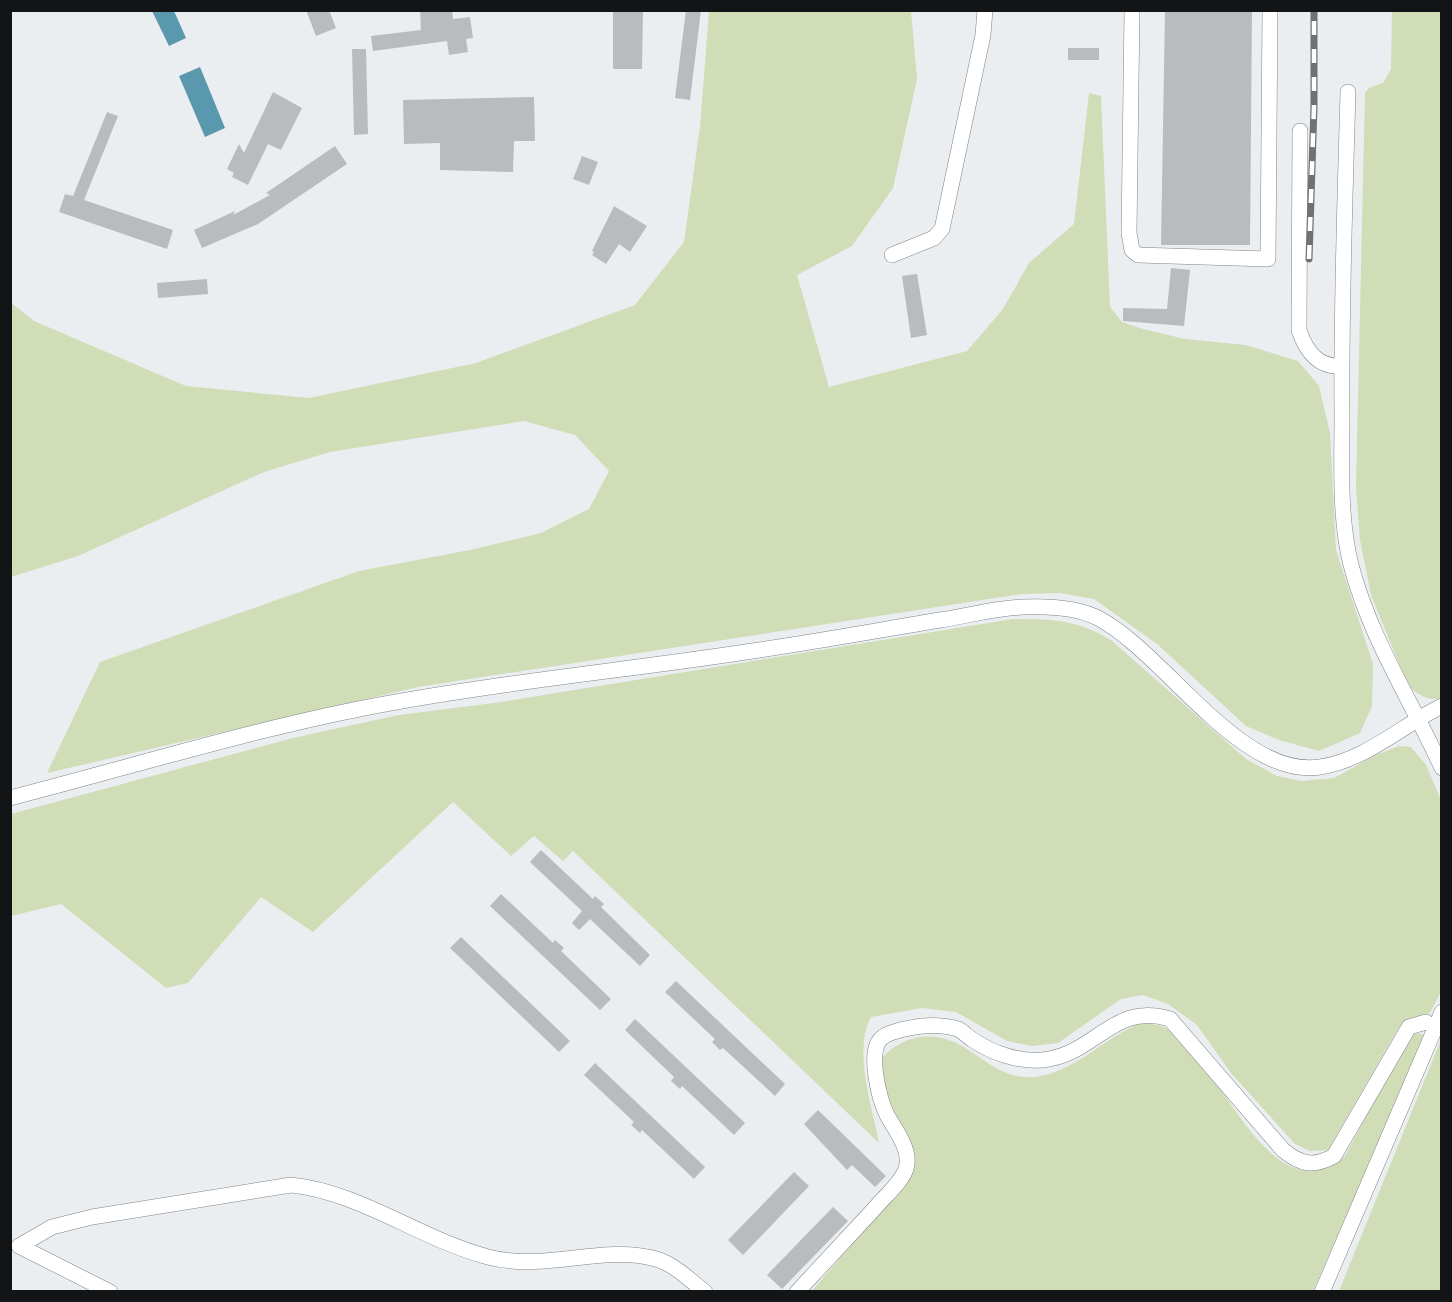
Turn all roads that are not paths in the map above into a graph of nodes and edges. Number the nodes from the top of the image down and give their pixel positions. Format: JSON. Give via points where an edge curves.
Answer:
{"nodes":[{"id":1,"x":985,"y":10,"type":"edge"},
{"id":2,"x":1132,"y":10,"type":"edge"},
{"id":3,"x":1270,"y":10,"type":"edge"},
{"id":4,"x":1348,"y":92,"type":"dead end"},
{"id":5,"x":1300,"y":131,"type":"dead end"},
{"id":6,"x":892,"y":255,"type":"dead end"},
{"id":7,"x":1342,"y":366,"type":"junction"},
{"id":8,"x":1442,"y":706,"type":"edge"},
{"id":9,"x":1416,"y":718,"type":"junction"},
{"id":10,"x":1442,"y":768,"type":"edge"},
{"id":11,"x":10,"y":798,"type":"edge"},
{"id":12,"x":1442,"y":1012,"type":"edge"},
{"id":13,"x":1426,"y":1022,"type":"dead end"},
{"id":14,"x":110,"y":1292,"type":"edge"},
{"id":15,"x":705,"y":1292,"type":"edge"},
{"id":16,"x":797,"y":1292,"type":"edge"},
{"id":17,"x":1322,"y":1292,"type":"edge"}],
"edges":[{"from":1,"to":6,"type":"street","via":[[942,230],[934,238]]},
{"from":2,"to":3,"type":"street","via":[[1132,250],[1138,255],[1268,259]]},
{"from":4,"to":7,"type":"street"},
{"from":5,"to":7,"type":"street","via":[[1299,330],[1314,358],[1329,367]]},
{"from":7,"to":9,"type":"street","via":[[1342,484],[1347,547],[1376,634]]},
{"from":8,"to":9,"type":"street"},
{"from":9,"to":10,"type":"street"},
{"from":9,"to":11,"type":"street","via":[[1375,747],[1345,761],[1301,768],[1277,763],[1231,733],[1128,638],[1095,617],[1066,608],[1020,607],[757,651],[394,702],[285,726]]},
{"from":12,"to":17,"type":"street"},
{"from":13,"to":16,"type":"street","via":[[1409,1027],[1334,1156],[1321,1163],[1305,1164],[1283,1149],[1170,1019],[1154,1014],[1131,1016],[1086,1046],[1031,1061],[1006,1056],[974,1041],[961,1030],[946,1026],[903,1029],[882,1037],[875,1046],[875,1074],[886,1113],[904,1147],[906,1169]]},
{"from":14,"to":15,"type":"street","via":[[19,1246],[52,1227],[92,1217],[291,1185],[339,1196],[425,1235],[489,1258],[547,1263],[631,1254],[658,1259]]}]}
